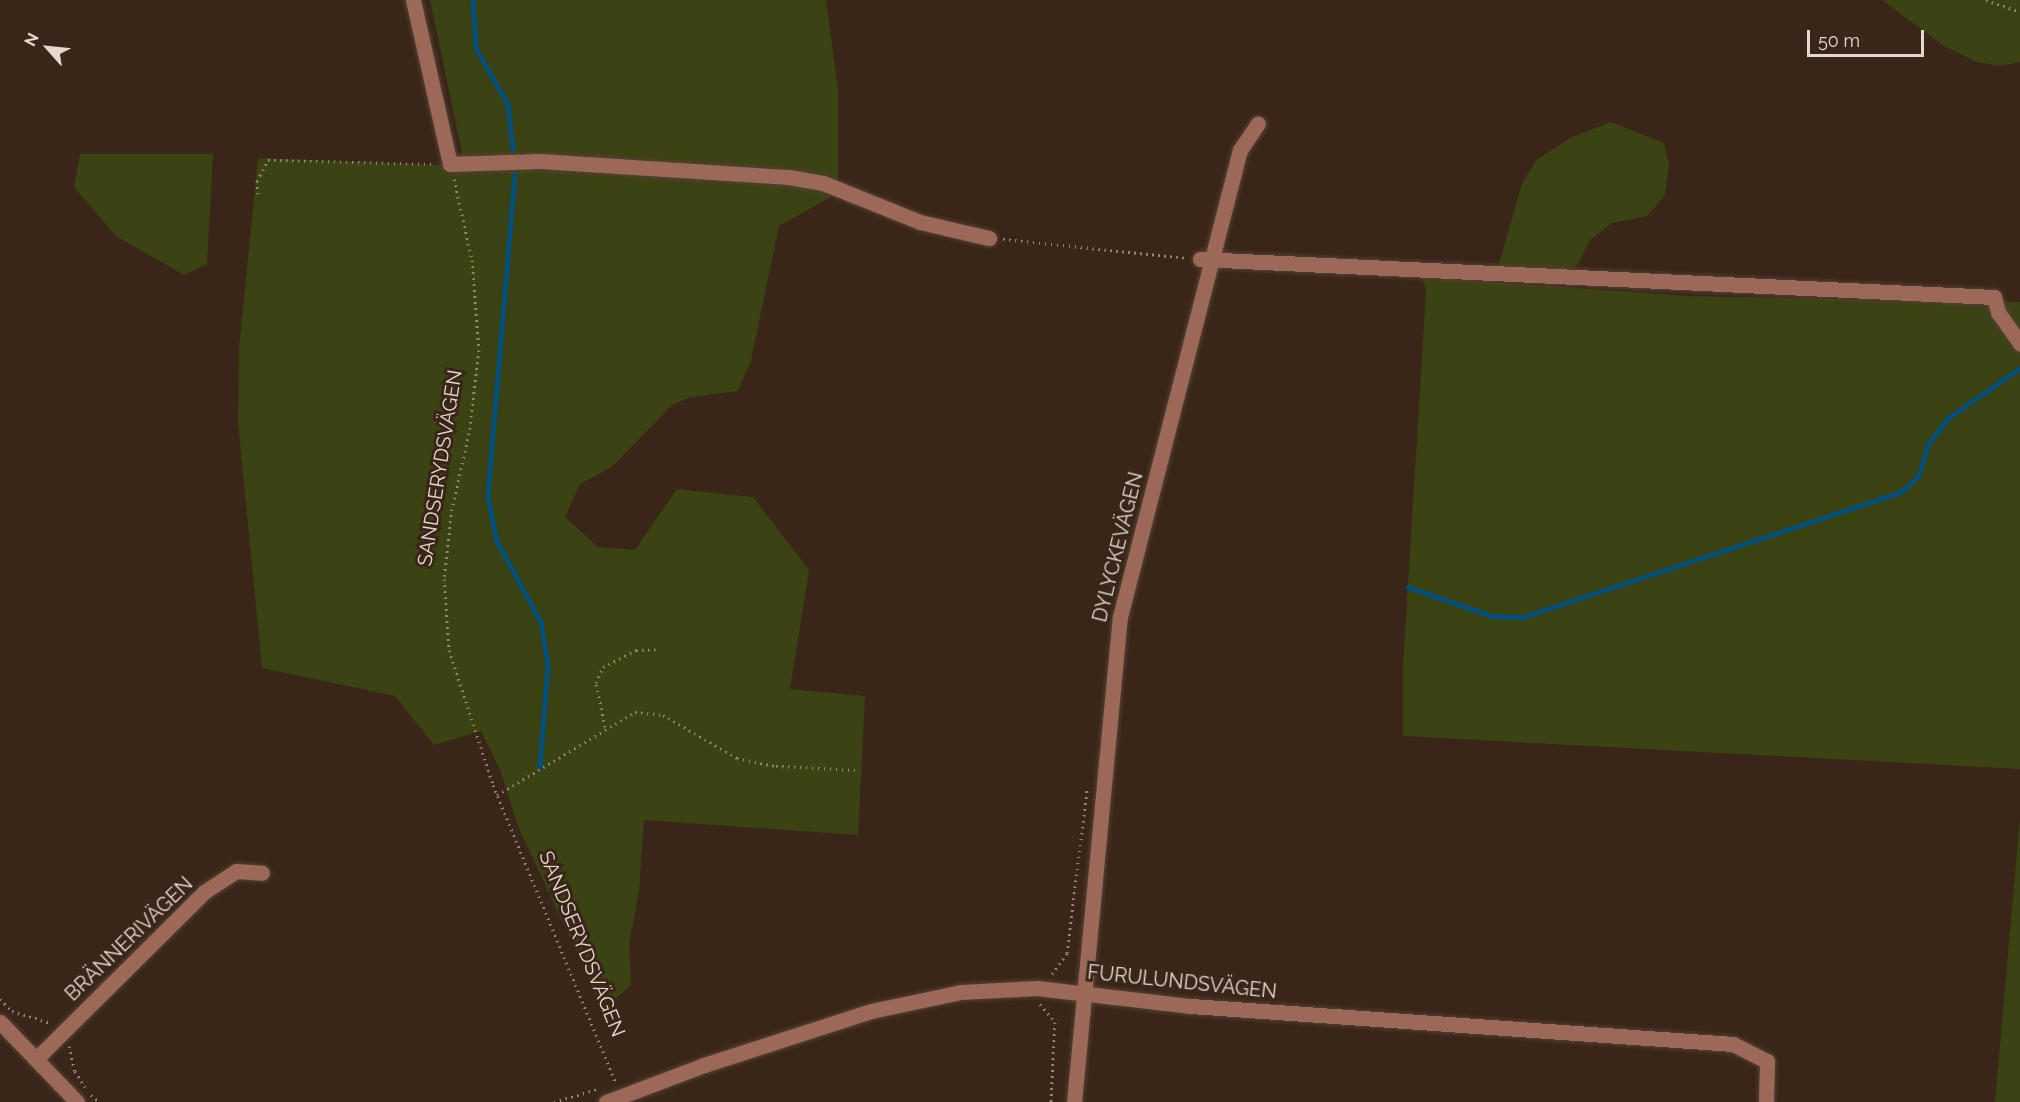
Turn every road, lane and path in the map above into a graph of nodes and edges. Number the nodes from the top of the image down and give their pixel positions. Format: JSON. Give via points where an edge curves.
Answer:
{"nodes":[{"id":1,"x":413,"y":0,"type":"edge"},
{"id":2,"x":1986,"y":0,"type":"edge"},
{"id":3,"x":2020,"y":12,"type":"edge"},
{"id":4,"x":1258,"y":123,"type":"dead end"},
{"id":5,"x":450,"y":164,"type":"junction"},
{"id":6,"x":258,"y":194,"type":"dead end"},
{"id":7,"x":989,"y":238,"type":"joint"},
{"id":8,"x":1207,"y":260,"type":"junction"},
{"id":9,"x":2020,"y":344,"type":"edge"},
{"id":10,"x":656,"y":649,"type":"dead end"},
{"id":11,"x":605,"y":727,"type":"junction"},
{"id":12,"x":856,"y":770,"type":"dead end"},
{"id":13,"x":1087,"y":784,"type":"dead end"},
{"id":14,"x":497,"y":795,"type":"junction"},
{"id":15,"x":262,"y":873,"type":"dead end"},
{"id":16,"x":1037,"y":988,"type":"junction"},
{"id":17,"x":1081,"y":993,"type":"junction"},
{"id":18,"x":0,"y":1022,"type":"edge"},
{"id":19,"x":36,"y":1059,"type":"junction"},
{"id":20,"x":627,"y":1079,"type":"dead end"},
{"id":21,"x":614,"y":1094,"type":"edge"},
{"id":22,"x":77,"y":1102,"type":"edge"},
{"id":23,"x":554,"y":1102,"type":"edge"},
{"id":24,"x":1051,"y":1102,"type":"edge"},
{"id":25,"x":1074,"y":1102,"type":"edge"},
{"id":26,"x":1766,"y":1102,"type":"edge"}],
"edges":[{"from":1,"to":5,"type":"street"},
{"from":2,"to":3,"type":"path"},
{"from":4,"to":8,"type":"street","name":"DYLYCKEVÄGEN","via":[[1240,150]]},
{"from":5,"to":6,"type":"path","via":[[268,160],[257,181]]},
{"from":5,"to":7,"type":"street","via":[[540,161],[789,177],[823,183],[920,222]]},
{"from":5,"to":14,"type":"path","name":"SANDSERYDSVÄGEN","via":[[472,260],[479,350],[444,579],[449,650],[469,721]]},
{"from":7,"to":8,"type":"path"},
{"from":8,"to":9,"type":"street","via":[[1994,297],[1998,312]]},
{"from":8,"to":17,"type":"street","name":"DYLYCKEVÄGEN","via":[[1120,617]]},
{"from":10,"to":11,"type":"path","via":[[636,650],[603,667],[596,683]]},
{"from":11,"to":12,"type":"path","via":[[635,712],[655,711],[737,758],[776,766]]},
{"from":11,"to":14,"type":"path","via":[[552,765]]},
{"from":13,"to":16,"type":"path","via":[[1067,953],[1049,976],[1037,979]]},
{"from":14,"to":21,"type":"path","name":"SANDSERYDSVÄGEN"},
{"from":15,"to":19,"type":"street","name":"BRÄNNERIVÄGEN","via":[[236,871],[204,892]]},
{"from":16,"to":17,"type":"street","name":"FURULUNDSVÄGEN"},
{"from":16,"to":21,"type":"street","name":"FURULUNDSVÄGEN","via":[[961,992],[871,1011]]},
{"from":16,"to":24,"type":"path","via":[[1037,998],[1055,1022]]},
{"from":17,"to":25,"type":"street","name":"DYLYCKEVÄGEN"},
{"from":17,"to":26,"type":"street","name":"FURULUNDSVÄGEN","via":[[1191,1006],[1733,1044],[1767,1061]]},
{"from":18,"to":19,"type":"street"},
{"from":19,"to":22,"type":"street"},
{"from":20,"to":21,"type":"path"},
{"from":21,"to":23,"type":"path"}]}
